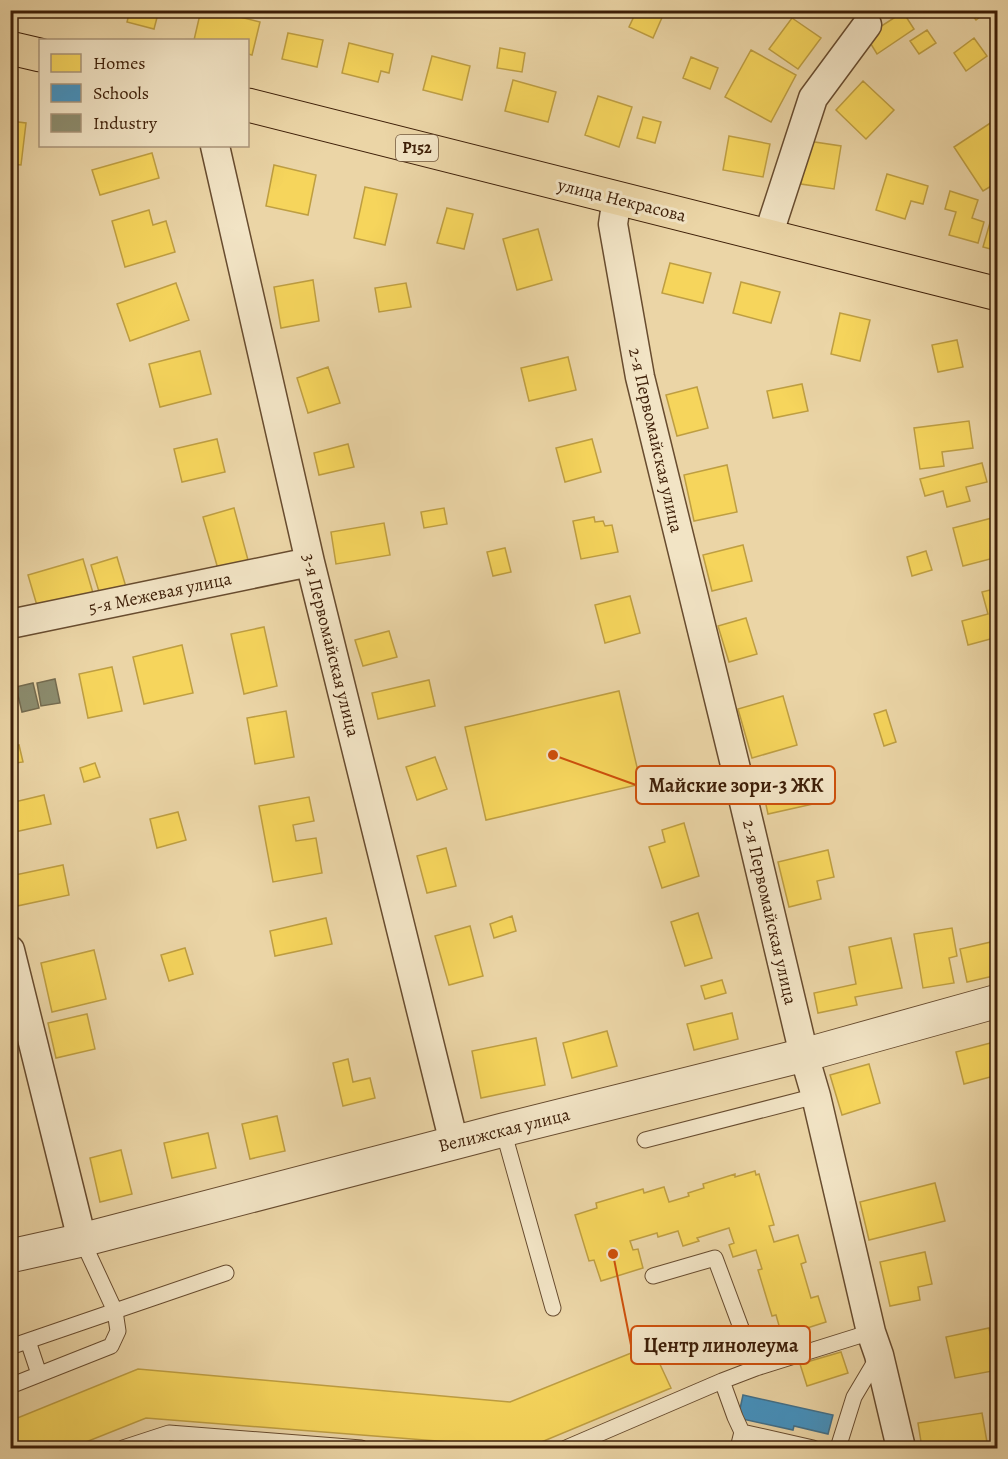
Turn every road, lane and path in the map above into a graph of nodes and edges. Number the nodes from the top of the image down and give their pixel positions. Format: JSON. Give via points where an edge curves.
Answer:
{"nodes":[{"id":1,"x":867,"y":25,"type":"dead end"},
{"id":2,"x":10,"y":48,"type":"edge"},
{"id":3,"x":39,"y":56,"type":"edge"},
{"id":4,"x":249,"y":105,"type":"edge"},
{"id":5,"x":216,"y":147,"type":"edge"},
{"id":6,"x":617,"y":198,"type":"junction"},
{"id":7,"x":768,"y":236,"type":"junction"},
{"id":8,"x":998,"y":294,"type":"edge"},
{"id":9,"x":310,"y":562,"type":"junction"},
{"id":10,"x":10,"y":624,"type":"edge"},
{"id":11,"x":738,"y":777,"type":"junction"},
{"id":12,"x":654,"y":796,"type":"dead end"},
{"id":13,"x":10,"y":950,"type":"edge"},
{"id":14,"x":998,"y":1001,"type":"edge"},
{"id":15,"x":804,"y":1055,"type":"junction"},
{"id":16,"x":816,"y":1096,"type":"junction"},
{"id":17,"x":503,"y":1130,"type":"junction"},
{"id":18,"x":645,"y":1140,"type":"dead end"},
{"id":19,"x":454,"y":1143,"type":"junction"},
{"id":20,"x":81,"y":1240,"type":"junction"},
{"id":21,"x":10,"y":1256,"type":"edge"},
{"id":22,"x":226,"y":1273,"type":"dead end"},
{"id":23,"x":652,"y":1275,"type":"dead end"},
{"id":24,"x":553,"y":1308,"type":"dead end"},
{"id":25,"x":116,"y":1311,"type":"junction"},
{"id":26,"x":28,"y":1341,"type":"junction"},
{"id":27,"x":875,"y":1343,"type":"junction"},
{"id":28,"x":10,"y":1347,"type":"edge"},
{"id":29,"x":756,"y":1368,"type":"junction"},
{"id":30,"x":39,"y":1374,"type":"junction"},
{"id":31,"x":722,"y":1381,"type":"junction"},
{"id":32,"x":10,"y":1386,"type":"edge"},
{"id":33,"x":742,"y":1432,"type":"junction"},
{"id":34,"x":123,"y":1449,"type":"edge"},
{"id":35,"x":361,"y":1449,"type":"edge"},
{"id":36,"x":566,"y":1449,"type":"edge"},
{"id":37,"x":738,"y":1449,"type":"edge"},
{"id":38,"x":813,"y":1449,"type":"edge"},
{"id":39,"x":838,"y":1449,"type":"edge"},
{"id":40,"x":901,"y":1449,"type":"edge"}],
"edges":[{"from":1,"to":7,"type":"street","via":[[813,98]]},
{"from":2,"to":3,"type":"main road"},
{"from":4,"to":6,"type":"main road","name":"улица Некрасова","number":"Р152"},
{"from":5,"to":9,"type":"street","name":"3-я Первомайская улица"},
{"from":6,"to":7,"type":"main road","name":"улица Некрасова","number":"Р152"},
{"from":6,"to":11,"type":"street","name":"2-я Первомайская улица","via":[[613,224],[640,377]]},
{"from":7,"to":8,"type":"main road","name":"улица Некрасова","number":"Р152"},
{"from":9,"to":10,"type":"street","name":"5-я Межевая улица"},
{"from":9,"to":19,"type":"street","name":"3-я Первомайская улица"},
{"from":11,"to":12,"type":"lane"},
{"from":11,"to":15,"type":"street","name":"2-я Первомайская улица"},
{"from":13,"to":20,"type":"street"},
{"from":14,"to":15,"type":"street","name":"Велижская улица"},
{"from":15,"to":16,"type":"street","name":"2-я Первомайская улица"},
{"from":15,"to":17,"type":"street","name":"Велижская улица"},
{"from":16,"to":18,"type":"lane"},
{"from":16,"to":27,"type":"street","name":"2-я Первомайская улица"},
{"from":17,"to":19,"type":"street","name":"Велижская улица"},
{"from":17,"to":24,"type":"lane"},
{"from":19,"to":20,"type":"street","name":"Велижская улица"},
{"from":20,"to":21,"type":"street","name":"Велижская улица"},
{"from":20,"to":25,"type":"lane"},
{"from":22,"to":25,"type":"lane"},
{"from":23,"to":29,"type":"lane","via":[[715,1258]]},
{"from":25,"to":26,"type":"lane"},
{"from":25,"to":30,"type":"lane","via":[[118,1331],[111,1346]]},
{"from":26,"to":28,"type":"lane"},
{"from":26,"to":30,"type":"lane"},
{"from":27,"to":29,"type":"lane"},
{"from":27,"to":39,"type":"lane"},
{"from":27,"to":40,"type":"street","name":"2-я Первомайская улица"},
{"from":29,"to":31,"type":"lane"},
{"from":30,"to":32,"type":"lane"},
{"from":31,"to":33,"type":"lane"},
{"from":31,"to":36,"type":"lane"},
{"from":33,"to":37,"type":"lane"},
{"from":33,"to":38,"type":"lane"},
{"from":34,"to":35,"type":"lane","via":[[169,1432]]}]}
